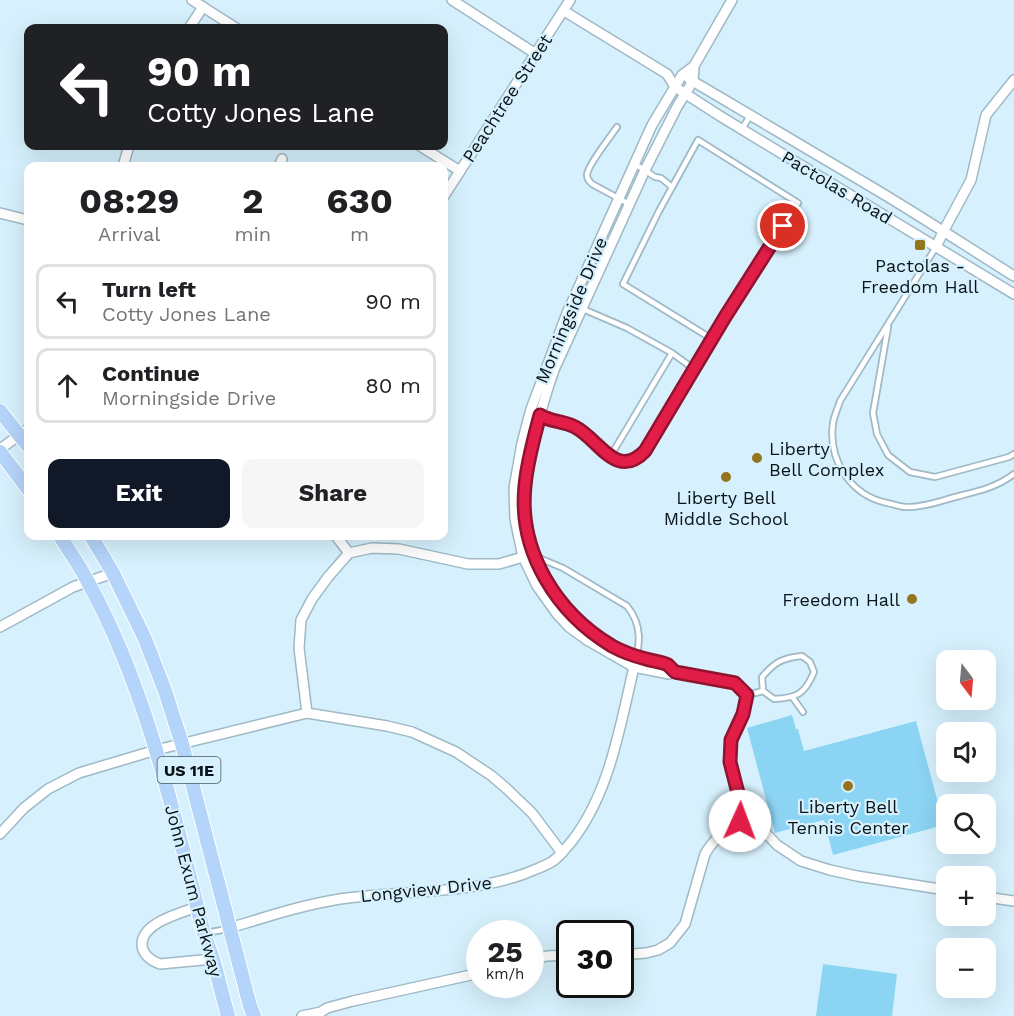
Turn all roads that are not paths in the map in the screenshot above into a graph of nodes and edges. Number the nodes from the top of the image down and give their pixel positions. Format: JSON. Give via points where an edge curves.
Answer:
{"nodes":[{"id":1,"x":192,"y":0,"type":"edge"},
{"id":2,"x":452,"y":0,"type":"edge"},
{"id":3,"x":570,"y":0,"type":"edge"},
{"id":4,"x":732,"y":0,"type":"edge"},
{"id":5,"x":202,"y":7,"type":"junction"},
{"id":6,"x":564,"y":10,"type":"junction"},
{"id":7,"x":191,"y":24,"type":"edge"},
{"id":8,"x":230,"y":24,"type":"edge"},
{"id":9,"x":536,"y":54,"type":"junction"},
{"id":10,"x":694,"y":66,"type":"junction"},
{"id":11,"x":667,"y":74,"type":"junction"},
{"id":12,"x":682,"y":75,"type":"junction"},
{"id":13,"x":1014,"y":80,"type":"edge"},
{"id":14,"x":693,"y":81,"type":"junction"},
{"id":15,"x":675,"y":87,"type":"junction"},
{"id":16,"x":685,"y":93,"type":"junction"},
{"id":17,"x":751,"y":114,"type":"junction"},
{"id":18,"x":617,"y":127,"type":"dead end"},
{"id":19,"x":742,"y":129,"type":"junction"},
{"id":20,"x":426,"y":150,"type":"edge"},
{"id":21,"x":446,"y":162,"type":"edge"},
{"id":22,"x":448,"y":164,"type":"edge"},
{"id":23,"x":635,"y":164,"type":"junction"},
{"id":24,"x":645,"y":170,"type":"junction"},
{"id":25,"x":460,"y":171,"type":"junction"},
{"id":26,"x":672,"y":187,"type":"junction"},
{"id":27,"x":448,"y":190,"type":"edge"},
{"id":28,"x":619,"y":199,"type":"junction"},
{"id":29,"x":629,"y":204,"type":"junction"},
{"id":30,"x":0,"y":213,"type":"edge"},
{"id":31,"x":24,"y":219,"type":"edge"},
{"id":32,"x":943,"y":232,"type":"junction"},
{"id":33,"x":936,"y":247,"type":"junction"},
{"id":34,"x":1014,"y":276,"type":"edge"},
{"id":35,"x":1014,"y":294,"type":"edge"},
{"id":36,"x":583,"y":309,"type":"junction"},
{"id":37,"x":567,"y":313,"type":"junction"},
{"id":38,"x":888,"y":324,"type":"junction"},
{"id":39,"x":712,"y":339,"type":"junction"},
{"id":40,"x":672,"y":353,"type":"junction"},
{"id":41,"x":694,"y":369,"type":"junction"},
{"id":42,"x":531,"y":409,"type":"junction"},
{"id":43,"x":0,"y":411,"type":"edge"},
{"id":44,"x":540,"y":415,"type":"junction"},
{"id":45,"x":24,"y":435,"type":"edge"},
{"id":46,"x":24,"y":438,"type":"edge"},
{"id":47,"x":0,"y":450,"type":"edge"},
{"id":48,"x":1014,"y":454,"type":"edge"},
{"id":49,"x":610,"y":457,"type":"junction"},
{"id":50,"x":1014,"y":474,"type":"edge"},
{"id":51,"x":24,"y":483,"type":"edge"},
{"id":52,"x":62,"y":540,"type":"edge"},
{"id":53,"x":93,"y":540,"type":"edge"},
{"id":54,"x":339,"y":540,"type":"edge"},
{"id":55,"x":349,"y":553,"type":"junction"},
{"id":56,"x":534,"y":556,"type":"junction"},
{"id":57,"x":524,"y":557,"type":"junction"},
{"id":58,"x":113,"y":573,"type":"junction"},
{"id":59,"x":88,"y":582,"type":"junction"},
{"id":60,"x":0,"y":627,"type":"edge"},
{"id":61,"x":637,"y":657,"type":"junction"},
{"id":62,"x":634,"y":667,"type":"junction"},
{"id":63,"x":675,"y":672,"type":"junction"},
{"id":64,"x":763,"y":691,"type":"junction"},
{"id":65,"x":747,"y":695,"type":"junction"},
{"id":66,"x":793,"y":698,"type":"junction"},
{"id":67,"x":803,"y":712,"type":"dead end"},
{"id":68,"x":307,"y":713,"type":"junction"},
{"id":69,"x":182,"y":744,"type":"junction"},
{"id":70,"x":156,"y":750,"type":"junction"},
{"id":71,"x":749,"y":815,"type":"junction"},
{"id":72,"x":0,"y":834,"type":"edge"},
{"id":73,"x":562,"y":853,"type":"junction"},
{"id":74,"x":936,"y":888,"type":"edge"},
{"id":75,"x":996,"y":898,"type":"edge"},
{"id":76,"x":1014,"y":901,"type":"edge"},
{"id":77,"x":197,"y":907,"type":"junction"},
{"id":78,"x":230,"y":928,"type":"junction"},
{"id":79,"x":204,"y":934,"type":"junction"},
{"id":80,"x":634,"y":954,"type":"edge"},
{"id":81,"x":213,"y":959,"type":"junction"},
{"id":82,"x":466,"y":976,"type":"edge"},
{"id":83,"x":228,"y":1016,"type":"edge"},
{"id":84,"x":254,"y":1016,"type":"edge"},
{"id":85,"x":302,"y":1016,"type":"edge"}],
"edges":[{"from":1,"to":5,"type":"street"},
{"from":2,"to":9,"type":"street"},
{"from":3,"to":6,"type":"street","name":"Peachtree Street"},
{"from":4,"to":10,"type":"street","name":"Morningside Drive"},
{"from":5,"to":7,"type":"street"},
{"from":5,"to":8,"type":"street"},
{"from":6,"to":9,"type":"street","name":"Peachtree Street"},
{"from":6,"to":11,"type":"street","name":"Pactolas Road"},
{"from":9,"to":25,"type":"street","name":"Peachtree Street"},
{"from":10,"to":12,"type":"street","name":"Morningside Drive"},
{"from":10,"to":14,"type":"street","name":"Morningside Drive"},
{"from":11,"to":12,"type":"street","name":"Pactolas Road"},
{"from":11,"to":15,"type":"street","name":"Pactolas Road"},
{"from":12,"to":14,"type":"street","name":"Pactolas Road"},
{"from":12,"to":15,"type":"street","name":"Morningside Drive"},
{"from":13,"to":32,"type":"street","via":[[986,114],[971,180]]},
{"from":14,"to":16,"type":"street","name":"Morningside Drive"},
{"from":14,"to":17,"type":"street","name":"Pactolas Road"},
{"from":15,"to":16,"type":"street","name":"Pactolas Road"},
{"from":15,"to":23,"type":"street","name":"Morningside Drive","via":[[652,124]]},
{"from":16,"to":19,"type":"street","name":"Pactolas Road"},
{"from":16,"to":24,"type":"street","name":"Morningside Drive"},
{"from":17,"to":19,"type":"lane"},
{"from":17,"to":32,"type":"street","name":"Pactolas Road"},
{"from":18,"to":28,"type":"lane","via":[[587,175],[592,184]]},
{"from":19,"to":33,"type":"street","name":"Pactolas Road"},
{"from":20,"to":21,"type":"street"},
{"from":22,"to":25,"type":"street"},
{"from":23,"to":24,"type":"lane"},
{"from":23,"to":28,"type":"street","name":"Morningside Drive"},
{"from":24,"to":26,"type":"lane"},
{"from":24,"to":29,"type":"street","name":"Morningside Drive"},
{"from":25,"to":27,"type":"street","name":"Peachtree Street"},
{"from":26,"to":39,"type":"lane","via":[[622,284]]},
{"from":26,"to":39,"type":"lane","via":[[698,140],[798,203]]},
{"from":28,"to":29,"type":"lane"},
{"from":28,"to":37,"type":"street","name":"Morningside Drive"},
{"from":29,"to":36,"type":"street","name":"Morningside Drive"},
{"from":30,"to":31,"type":"street"},
{"from":32,"to":33,"type":"street"},
{"from":32,"to":34,"type":"street","name":"Pactolas Road"},
{"from":33,"to":35,"type":"street","name":"Pactolas Road"},
{"from":33,"to":38,"type":"lane"},
{"from":36,"to":37,"type":"lane"},
{"from":36,"to":40,"type":"lane"},
{"from":36,"to":44,"type":"street","name":"Morningside Drive","via":[[554,370]]},
{"from":37,"to":42,"type":"street","name":"Morningside Drive"},
{"from":38,"to":48,"type":"lane","via":[[873,413],[877,434],[888,455],[910,472],[935,477]]},
{"from":38,"to":50,"type":"lane","via":[[840,401],[833,422],[833,444],[839,465],[852,485],[876,501],[909,508],[991,487]]},
{"from":39,"to":41,"type":"lane"},
{"from":40,"to":41,"type":"lane"},
{"from":40,"to":49,"type":"lane"},
{"from":41,"to":49,"type":"lane","via":[[645,451],[626,462]]},
{"from":42,"to":44,"type":"lane"},
{"from":42,"to":57,"type":"street","name":"Morningside Drive","via":[[514,488],[515,519]]},
{"from":43,"to":45,"type":"main road"},
{"from":44,"to":49,"type":"lane","via":[[577,428]]},
{"from":44,"to":56,"type":"street","name":"Morningside Drive","via":[[524,489],[525,518]]},
{"from":46,"to":47,"type":"street"},
{"from":47,"to":51,"type":"main road"},
{"from":52,"to":59,"type":"main road","name":"John Exum Parkway","number":"US 11E"},
{"from":53,"to":58,"type":"main road","name":"John Exum Parkway","number":"US 11E"},
{"from":54,"to":55,"type":"street"},
{"from":55,"to":57,"type":"street","via":[[372,548],[399,549],[468,564],[499,564]]},
{"from":55,"to":68,"type":"street","via":[[312,599],[301,620],[299,648]]},
{"from":56,"to":57,"type":"lane"},
{"from":56,"to":61,"type":"street","name":"Morningside Drive","via":[[552,591],[573,616],[611,645]]},
{"from":56,"to":61,"type":"lane","via":[[563,568],[627,606],[638,626]]},
{"from":57,"to":62,"type":"street","name":"Morningside Drive","via":[[544,598],[569,627]]},
{"from":58,"to":59,"type":"street"},
{"from":58,"to":69,"type":"main road","name":"John Exum Parkway","number":"US 11E","via":[[145,639]]},
{"from":59,"to":60,"type":"street"},
{"from":59,"to":70,"type":"main road","name":"John Exum Parkway","number":"US 11E","via":[[122,656]]},
{"from":61,"to":62,"type":"lane"},
{"from":61,"to":63,"type":"street","name":"Morningside Drive","via":[[669,665]]},
{"from":62,"to":63,"type":"street","name":"Morningside Drive"},
{"from":62,"to":73,"type":"street","name":"Longview Drive","via":[[612,760],[582,826]]},
{"from":63,"to":65,"type":"street","via":[[735,683]]},
{"from":64,"to":65,"type":"lane"},
{"from":64,"to":66,"type":"lane","via":[[774,699]]},
{"from":64,"to":66,"type":"lane","via":[[762,677],[774,664],[787,657],[802,656],[814,672],[809,684]]},
{"from":65,"to":71,"type":"street","via":[[731,740],[730,762]]},
{"from":66,"to":67,"type":"lane"},
{"from":68,"to":69,"type":"street"},
{"from":68,"to":73,"type":"street","via":[[412,732],[456,752],[507,789],[532,813]]},
{"from":69,"to":70,"type":"street"},
{"from":69,"to":78,"type":"main road","name":"John Exum Parkway","number":"US 11E"},
{"from":70,"to":72,"type":"street","via":[[58,783],[24,808]]},
{"from":70,"to":77,"type":"main road","name":"John Exum Parkway","number":"US 11E"},
{"from":71,"to":74,"type":"street","via":[[777,845],[801,861],[857,876]]},
{"from":71,"to":80,"type":"street","via":[[710,844],[685,924],[670,943],[658,950]]},
{"from":73,"to":78,"type":"street","name":"Longview Drive","via":[[553,861],[513,878],[475,887],[337,900]]},
{"from":75,"to":76,"type":"street"},
{"from":77,"to":79,"type":"main road","name":"John Exum Parkway","number":"US 11E"},
{"from":77,"to":81,"type":"street","via":[[145,932],[142,950],[160,964]]},
{"from":78,"to":79,"type":"lane"},
{"from":78,"to":84,"type":"main road","name":"John Exum Parkway","number":"US 11E"},
{"from":79,"to":81,"type":"main road","name":"John Exum Parkway","number":"US 11E"},
{"from":81,"to":83,"type":"main road","name":"John Exum Parkway","number":"US 11E"},
{"from":82,"to":85,"type":"street"}]}
